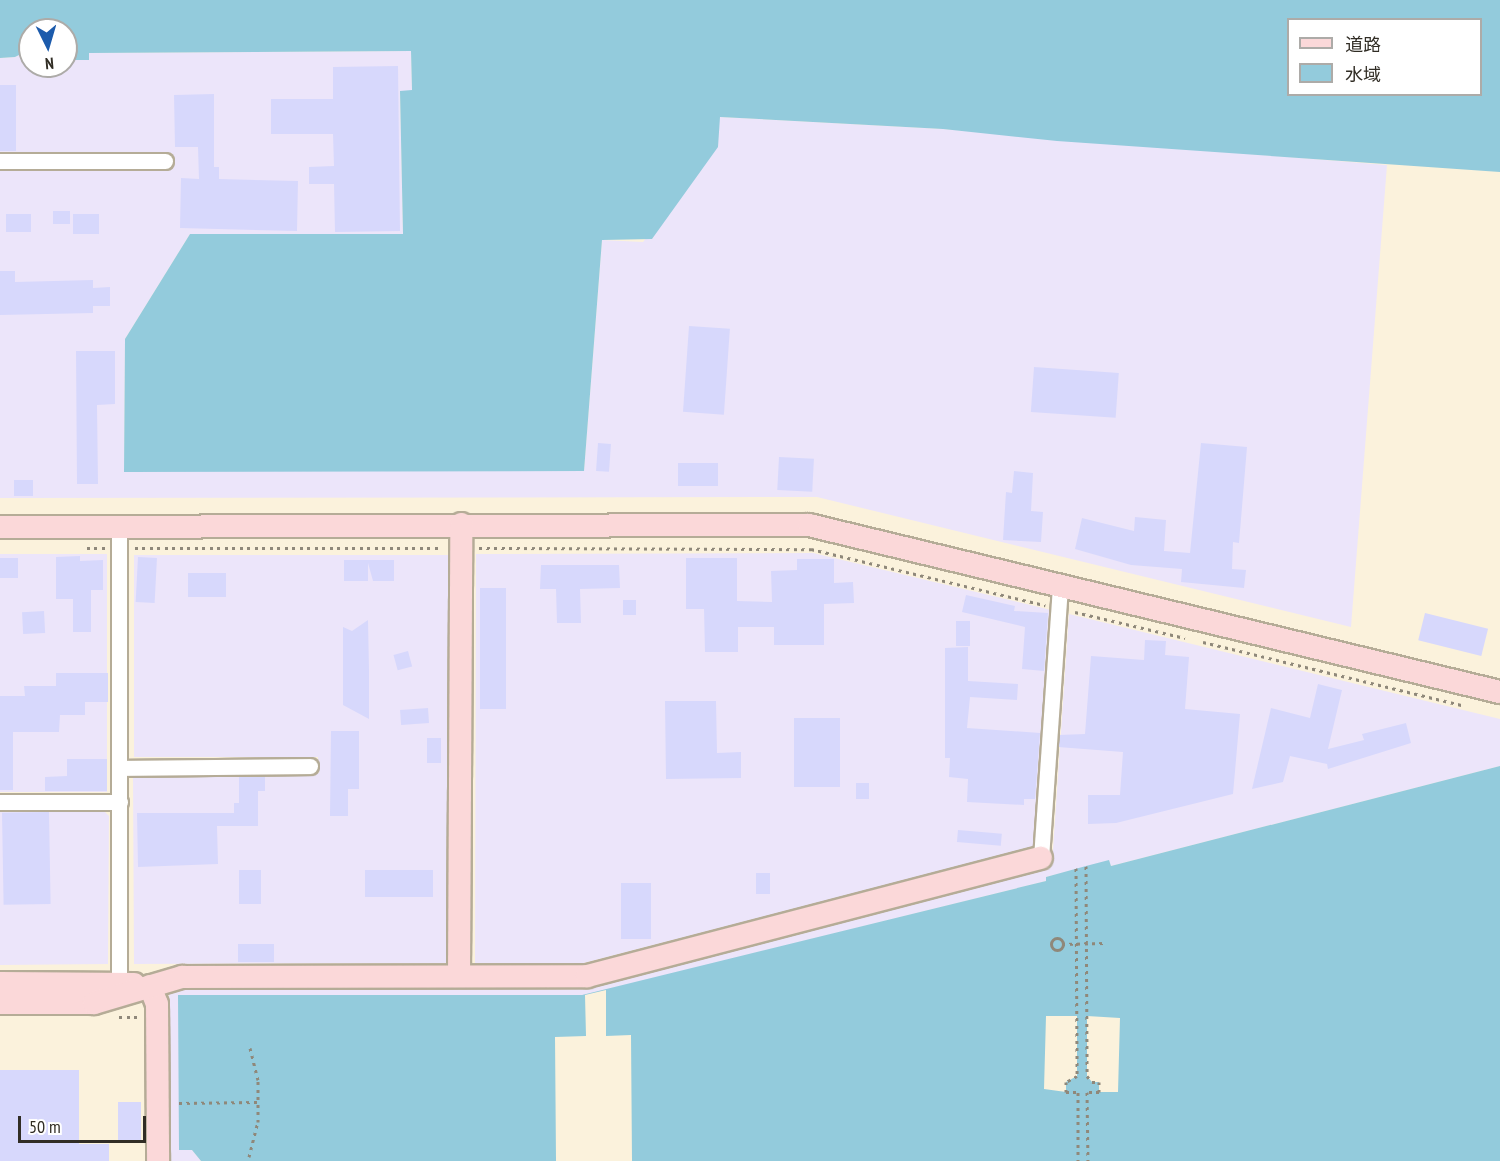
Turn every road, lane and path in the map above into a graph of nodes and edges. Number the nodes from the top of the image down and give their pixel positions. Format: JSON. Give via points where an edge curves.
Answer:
{"nodes":[{"id":1,"x":0,"y":161,"type":"edge"},
{"id":2,"x":165,"y":161,"type":"dead end"},
{"id":3,"x":461,"y":524,"type":"junction"},
{"id":4,"x":0,"y":527,"type":"edge"},
{"id":5,"x":119,"y":537,"type":"junction"},
{"id":6,"x":84,"y":548,"type":"dead end"},
{"id":7,"x":446,"y":548,"type":"dead end"},
{"id":8,"x":472,"y":554,"type":"dead end"},
{"id":9,"x":1060,"y":585,"type":"junction"},
{"id":10,"x":1059,"y":608,"type":"junction"},
{"id":11,"x":1500,"y":692,"type":"edge"},
{"id":12,"x":1466,"y":706,"type":"dead end"},
{"id":13,"x":310,"y":766,"type":"dead end"},
{"id":14,"x":120,"y":768,"type":"junction"},
{"id":15,"x":0,"y":802,"type":"edge"},
{"id":16,"x":120,"y":802,"type":"junction"},
{"id":17,"x":1041,"y":858,"type":"joint"},
{"id":18,"x":1086,"y":866,"type":"dead end"},
{"id":19,"x":1076,"y":868,"type":"dead end"},
{"id":20,"x":1062,"y":944,"type":"junction"},
{"id":21,"x":1077,"y":944,"type":"junction"},
{"id":22,"x":1086,"y":944,"type":"junction"},
{"id":23,"x":1105,"y":944,"type":"dead end"},
{"id":24,"x":459,"y":975,"type":"junction"},
{"id":25,"x":0,"y":983,"type":"edge"},
{"id":26,"x":119,"y":983,"type":"junction"},
{"id":27,"x":150,"y":986,"type":"junction"},
{"id":28,"x":0,"y":1003,"type":"edge"},
{"id":29,"x":250,"y":1048,"type":"dead end"},
{"id":30,"x":258,"y":1102,"type":"junction"},
{"id":31,"x":179,"y":1103,"type":"dead end"},
{"id":32,"x":249,"y":1157,"type":"dead end"},
{"id":33,"x":158,"y":1161,"type":"edge"},
{"id":34,"x":1078,"y":1161,"type":"edge"},
{"id":35,"x":1088,"y":1161,"type":"edge"}],
"edges":[{"from":1,"to":2,"type":"street"},
{"from":3,"to":5,"type":"street"},
{"from":3,"to":9,"type":"street","via":[[809,525]]},
{"from":3,"to":24,"type":"street"},
{"from":4,"to":5,"type":"street"},
{"from":5,"to":6,"type":"path"},
{"from":5,"to":7,"type":"path"},
{"from":5,"to":14,"type":"street"},
{"from":8,"to":10,"type":"path","via":[[477,548],[811,549]]},
{"from":9,"to":10,"type":"street"},
{"from":9,"to":11,"type":"street"},
{"from":10,"to":12,"type":"path"},
{"from":10,"to":17,"type":"street"},
{"from":13,"to":14,"type":"street"},
{"from":14,"to":16,"type":"street"},
{"from":15,"to":16,"type":"street"},
{"from":16,"to":26,"type":"street"},
{"from":17,"to":24,"type":"street","via":[[587,976]]},
{"from":18,"to":22,"type":"path"},
{"from":19,"to":21,"type":"path"},
{"from":20,"to":20,"type":"path","via":[[1061,939],[1053,939],[1052,948],[1061,949]]},
{"from":20,"to":21,"type":"path"},
{"from":21,"to":22,"type":"path"},
{"from":21,"to":34,"type":"path","via":[[1077,1076],[1066,1082],[1066,1092],[1078,1092]]},
{"from":22,"to":23,"type":"path"},
{"from":22,"to":35,"type":"path","via":[[1087,1076],[1092,1082],[1100,1082],[1099,1092],[1087,1092]]},
{"from":24,"to":27,"type":"street","via":[[182,977]]},
{"from":25,"to":26,"type":"street"},
{"from":26,"to":27,"type":"street"},
{"from":27,"to":28,"type":"street","via":[[94,1003]]},
{"from":27,"to":33,"type":"street","via":[[158,1004]]},
{"from":29,"to":30,"type":"path","via":[[258,1080]]},
{"from":30,"to":31,"type":"path"},
{"from":30,"to":32,"type":"path","via":[[258,1122]]}]}
